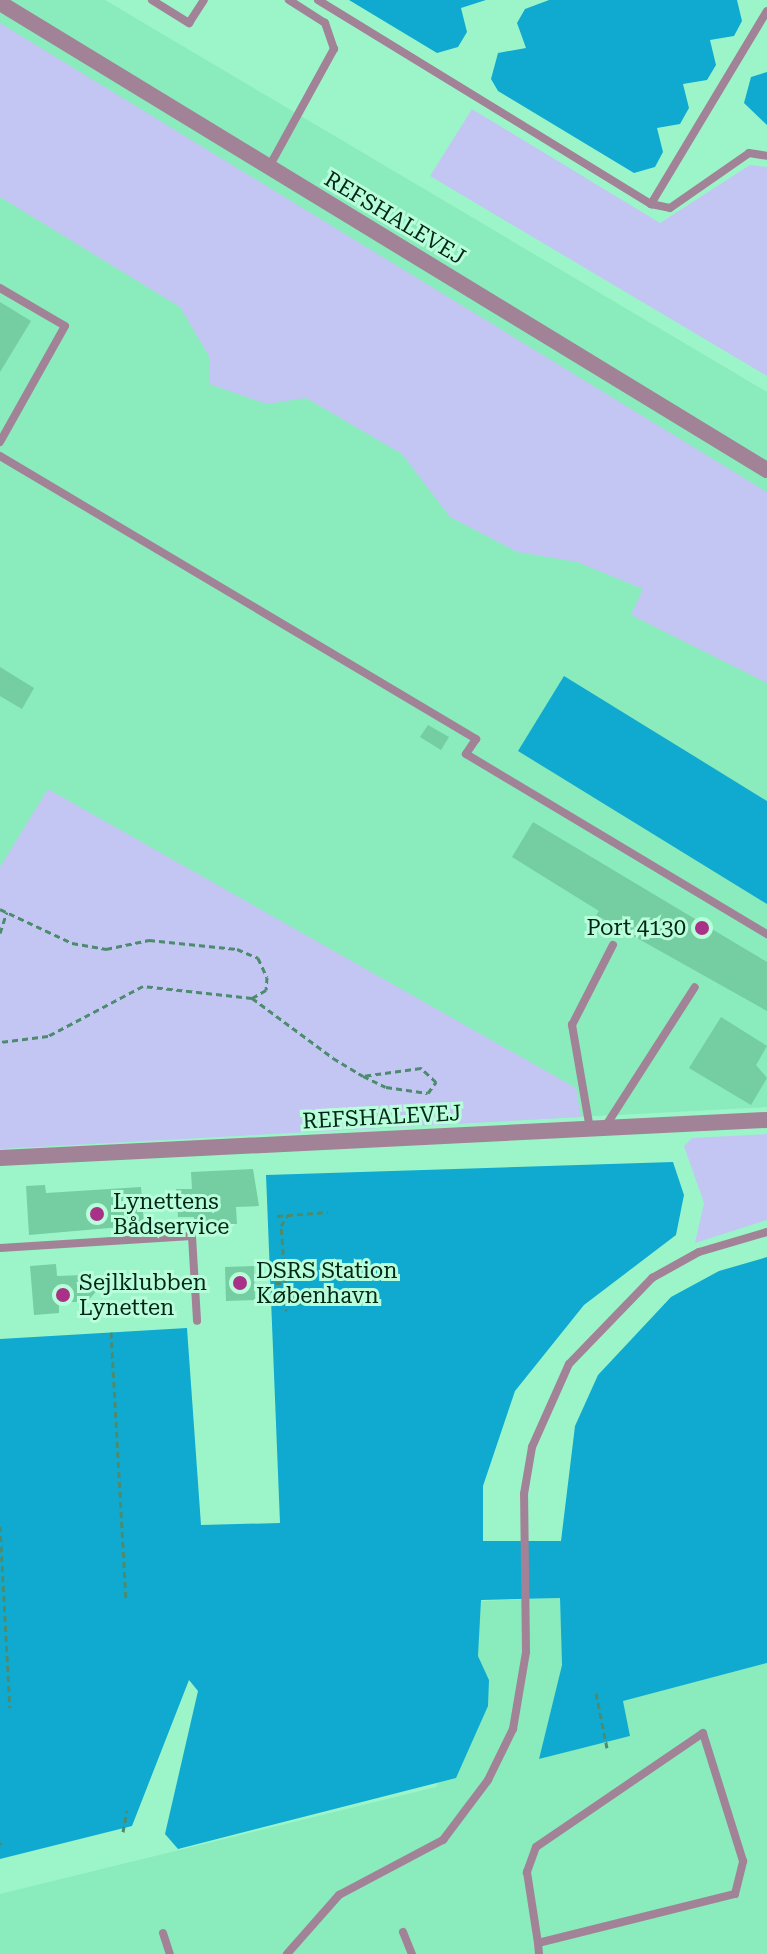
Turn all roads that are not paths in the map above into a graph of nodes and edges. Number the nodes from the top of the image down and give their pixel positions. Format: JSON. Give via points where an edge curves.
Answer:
{"nodes":[{"id":1,"x":152,"y":0,"type":"edge"},
{"id":2,"x":204,"y":0,"type":"edge"},
{"id":3,"x":289,"y":0,"type":"edge"},
{"id":4,"x":318,"y":0,"type":"edge"},
{"id":5,"x":0,"y":3,"type":"edge"},
{"id":6,"x":767,"y":11,"type":"edge"},
{"id":7,"x":767,"y":156,"type":"edge"},
{"id":8,"x":269,"y":167,"type":"junction"},
{"id":9,"x":651,"y":204,"type":"junction"},
{"id":10,"x":0,"y":288,"type":"edge"},
{"id":11,"x":0,"y":442,"type":"edge"},
{"id":12,"x":0,"y":456,"type":"edge"},
{"id":13,"x":767,"y":470,"type":"edge"},
{"id":14,"x":767,"y":934,"type":"edge"},
{"id":15,"x":613,"y":945,"type":"dead end"},
{"id":16,"x":695,"y":987,"type":"dead end"},
{"id":17,"x":767,"y":1120,"type":"edge"},
{"id":18,"x":597,"y":1128,"type":"junction"},
{"id":19,"x":0,"y":1158,"type":"edge"},
{"id":20,"x":767,"y":1232,"type":"edge"},
{"id":21,"x":0,"y":1248,"type":"edge"},
{"id":22,"x":197,"y":1321,"type":"dead end"},
{"id":23,"x":403,"y":1932,"type":"dead end"},
{"id":24,"x":163,"y":1933,"type":"dead end"},
{"id":25,"x":538,"y":1943,"type":"junction"},
{"id":26,"x":170,"y":1954,"type":"edge"},
{"id":27,"x":287,"y":1954,"type":"edge"},
{"id":28,"x":412,"y":1954,"type":"edge"},
{"id":29,"x":539,"y":1954,"type":"edge"}],
"edges":[{"from":1,"to":2,"type":"lane","via":[[189,23]]},
{"from":3,"to":8,"type":"lane","via":[[325,23],[334,49]]},
{"from":4,"to":9,"type":"lane"},
{"from":5,"to":8,"type":"street","name":"REFSHALEVEJ"},
{"from":6,"to":9,"type":"lane"},
{"from":7,"to":9,"type":"lane","via":[[749,153],[670,208]]},
{"from":8,"to":13,"type":"street","name":"REFSHALEVEJ"},
{"from":10,"to":11,"type":"lane","via":[[65,326]]},
{"from":12,"to":14,"type":"lane","via":[[476,739],[466,754]]},
{"from":15,"to":18,"type":"lane","via":[[572,1025]]},
{"from":16,"to":18,"type":"lane"},
{"from":17,"to":18,"type":"street","name":"REFSHALEVEJ"},
{"from":18,"to":19,"type":"street","name":"REFSHALEVEJ"},
{"from":20,"to":27,"type":"lane","via":[[699,1252],[652,1278],[600,1324],[569,1364],[538,1432],[523,1540],[524,1681],[513,1729],[488,1780],[443,1840],[339,1895]]},
{"from":21,"to":22,"type":"lane","via":[[192,1236]]},
{"from":23,"to":28,"type":"lane"},
{"from":24,"to":26,"type":"lane"},
{"from":25,"to":25,"type":"lane","via":[[735,1894],[743,1861],[703,1733],[536,1847],[527,1872]]},
{"from":25,"to":29,"type":"lane"}]}
